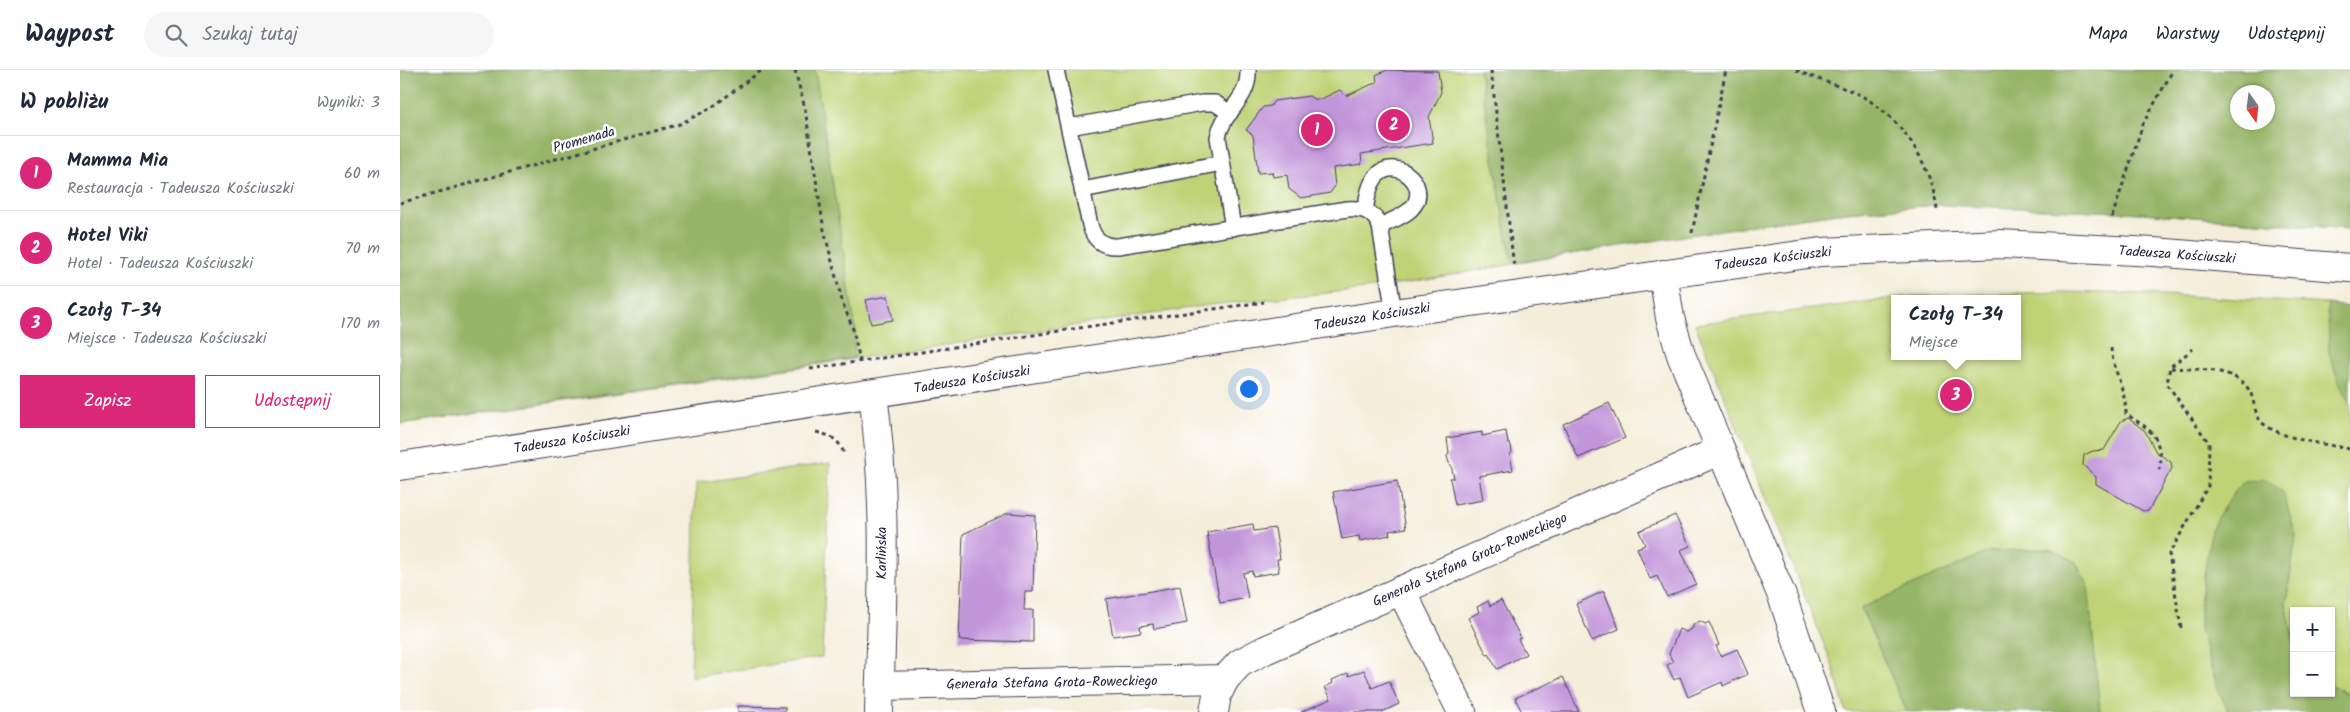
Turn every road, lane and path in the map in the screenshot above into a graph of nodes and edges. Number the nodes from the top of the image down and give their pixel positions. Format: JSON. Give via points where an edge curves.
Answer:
{"nodes":[{"id":1,"x":762,"y":70,"type":"edge"},
{"id":2,"x":795,"y":70,"type":"edge"},
{"id":3,"x":1056,"y":70,"type":"edge"},
{"id":4,"x":1248,"y":70,"type":"edge"},
{"id":5,"x":1491,"y":70,"type":"edge"},
{"id":6,"x":1726,"y":70,"type":"edge"},
{"id":7,"x":1796,"y":70,"type":"edge"},
{"id":8,"x":2173,"y":70,"type":"edge"},
{"id":9,"x":1230,"y":112,"type":"junction"},
{"id":10,"x":1069,"y":127,"type":"junction"},
{"id":11,"x":1222,"y":163,"type":"junction"},
{"id":12,"x":1082,"y":190,"type":"junction"},
{"id":13,"x":400,"y":203,"type":"edge"},
{"id":14,"x":1365,"y":210,"type":"junction"},
{"id":15,"x":1937,"y":210,"type":"dead end"},
{"id":16,"x":2112,"y":217,"type":"dead end"},
{"id":17,"x":1380,"y":226,"type":"junction"},
{"id":18,"x":1232,"y":228,"type":"junction"},
{"id":19,"x":1692,"y":234,"type":"dead end"},
{"id":20,"x":1514,"y":267,"type":"dead end"},
{"id":21,"x":2350,"y":268,"type":"edge"},
{"id":22,"x":1663,"y":274,"type":"junction"},
{"id":23,"x":1270,"y":302,"type":"dead end"},
{"id":24,"x":1394,"y":313,"type":"junction"},
{"id":25,"x":2111,"y":348,"type":"dead end"},
{"id":26,"x":2193,"y":349,"type":"dead end"},
{"id":27,"x":860,"y":361,"type":"junction"},
{"id":28,"x":2170,"y":368,"type":"junction"},
{"id":29,"x":810,"y":369,"type":"dead end"},
{"id":30,"x":873,"y":395,"type":"junction"},
{"id":31,"x":816,"y":432,"type":"dead end"},
{"id":32,"x":2350,"y":449,"type":"edge"},
{"id":33,"x":1721,"y":450,"type":"junction"},
{"id":34,"x":844,"y":454,"type":"dead end"},
{"id":35,"x":400,"y":466,"type":"edge"},
{"id":36,"x":2159,"y":470,"type":"dead end"},
{"id":37,"x":1401,"y":590,"type":"junction"},
{"id":38,"x":2181,"y":628,"type":"dead end"},
{"id":39,"x":1225,"y":680,"type":"junction"},
{"id":40,"x":879,"y":699,"type":"edge"},
{"id":41,"x":1214,"y":712,"type":"edge"},
{"id":42,"x":1462,"y":712,"type":"edge"},
{"id":43,"x":1821,"y":712,"type":"edge"}],
"edges":[{"from":1,"to":13,"type":"path","name":"Promenada","via":[[711,108],[680,124]]},
{"from":2,"to":27,"type":"path","via":[[824,230]]},
{"from":3,"to":10,"type":"lane"},
{"from":4,"to":9,"type":"lane","via":[[1246,89]]},
{"from":5,"to":20,"type":"path"},
{"from":6,"to":19,"type":"path"},
{"from":7,"to":15,"type":"path","via":[[1866,98],[1896,122],[1915,147],[1929,174]]},
{"from":8,"to":16,"type":"path","via":[[2143,124]]},
{"from":9,"to":10,"type":"lane","via":[[1214,103],[1202,103]]},
{"from":9,"to":11,"type":"lane","via":[[1219,132]]},
{"from":10,"to":12,"type":"lane"},
{"from":11,"to":12,"type":"lane"},
{"from":11,"to":18,"type":"lane"},
{"from":12,"to":18,"type":"lane","via":[[1093,234],[1104,245],[1118,246]]},
{"from":14,"to":17,"type":"lane","via":[[1376,218]]},
{"from":14,"to":17,"type":"lane","via":[[1372,182],[1382,172],[1399,170],[1414,180],[1417,188],[1412,208]]},
{"from":14,"to":18,"type":"lane","via":[[1348,209]]},
{"from":17,"to":24,"type":"lane"},
{"from":21,"to":22,"type":"street","name":"Tadeusza Kościuszki","via":[[2154,252],[2000,244],[1821,252]]},
{"from":22,"to":24,"type":"street","name":"Tadeusza Kościuszki"},
{"from":22,"to":33,"type":"street","via":[[1676,340]]},
{"from":23,"to":27,"type":"path","via":[[1099,324]]},
{"from":24,"to":30,"type":"street","name":"Tadeusza Kościuszki"},
{"from":25,"to":36,"type":"path","via":[[2126,400],[2126,414],[2154,436],[2159,451]]},
{"from":26,"to":28,"type":"path"},
{"from":27,"to":29,"type":"path"},
{"from":28,"to":32,"type":"path","via":[[2229,374],[2243,382],[2263,425],[2286,435]]},
{"from":28,"to":38,"type":"path","via":[[2167,384],[2210,443],[2208,486],[2169,554]]},
{"from":30,"to":35,"type":"street","name":"Tadeusza Kościuszki"},
{"from":30,"to":40,"type":"street","name":"Karlińska","via":[[882,463]]},
{"from":31,"to":34,"type":"path","via":[[836,439]]},
{"from":33,"to":37,"type":"street","name":"Generała Stefana Grota-Roweckiego"},
{"from":33,"to":43,"type":"street","via":[[1782,596]]},
{"from":37,"to":39,"type":"street","name":"Generała Stefana Grota-Roweckiego","via":[[1252,656],[1240,663]]},
{"from":37,"to":42,"type":"street"},
{"from":39,"to":40,"type":"street","name":"Generała Stefana Grota-Roweckiego"},
{"from":39,"to":41,"type":"street","name":"Generała Stefana Grota-Roweckiego","via":[[1217,695]]}]}
